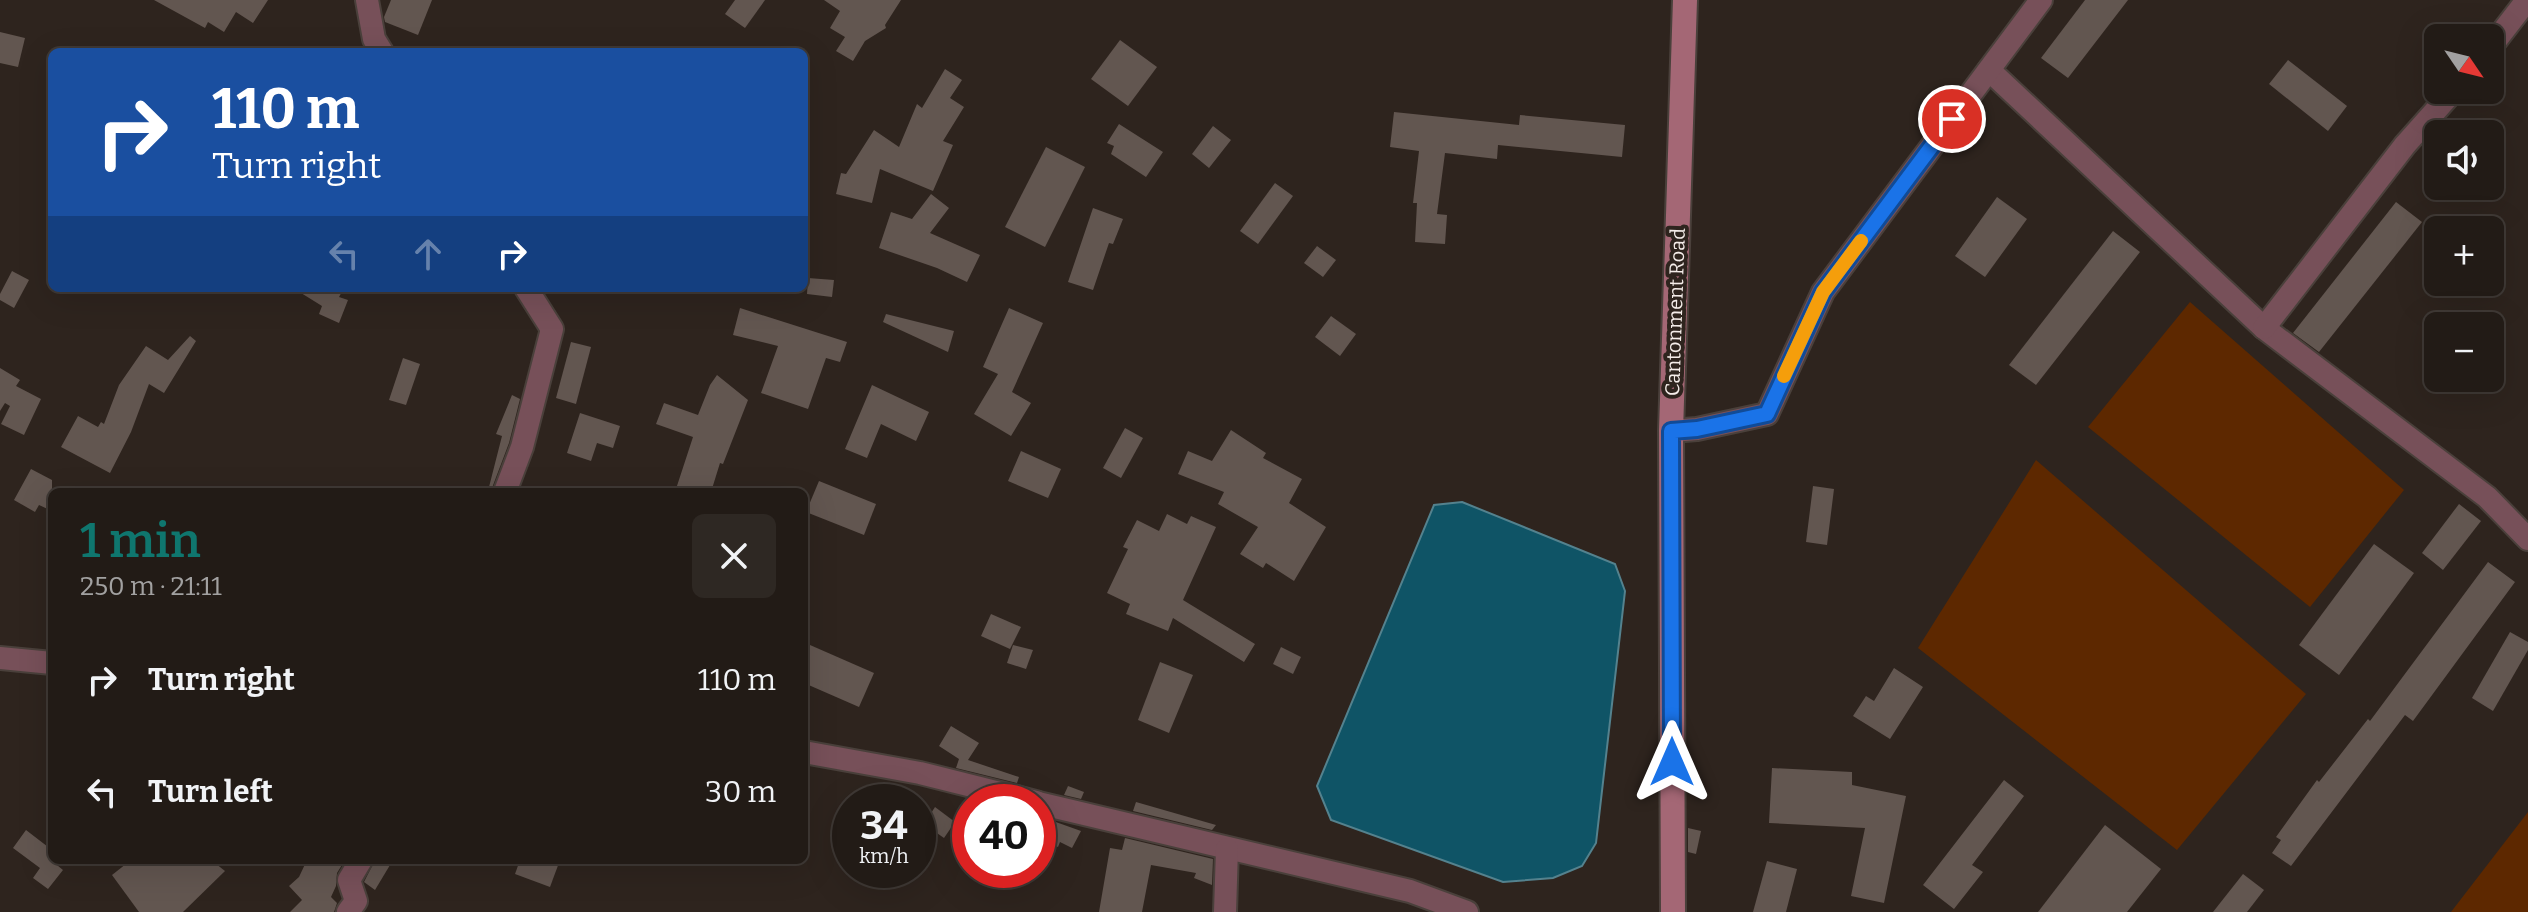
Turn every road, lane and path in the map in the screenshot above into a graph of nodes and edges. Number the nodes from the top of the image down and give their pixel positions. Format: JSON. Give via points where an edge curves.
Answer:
{"nodes":[{"id":1,"x":367,"y":0,"type":"edge"},
{"id":2,"x":1685,"y":0,"type":"edge"},
{"id":3,"x":2041,"y":0,"type":"edge"},
{"id":4,"x":2527,"y":0,"type":"edge"},
{"id":5,"x":2504,"y":30,"type":"edge"},
{"id":6,"x":380,"y":48,"type":"edge"},
{"id":7,"x":1989,"y":70,"type":"junction"},
{"id":8,"x":2442,"y":104,"type":"edge"},
{"id":9,"x":529,"y":292,"type":"edge"},
{"id":10,"x":2264,"y":328,"type":"junction"},
{"id":11,"x":1671,"y":431,"type":"junction"},
{"id":12,"x":507,"y":488,"type":"edge"},
{"id":13,"x":2528,"y":539,"type":"edge"},
{"id":14,"x":0,"y":658,"type":"edge"},
{"id":15,"x":48,"y":663,"type":"edge"},
{"id":16,"x":808,"y":753,"type":"edge"},
{"id":17,"x":964,"y":784,"type":"edge"},
{"id":18,"x":1056,"y":807,"type":"edge"},
{"id":19,"x":1227,"y":849,"type":"junction"},
{"id":20,"x":359,"y":864,"type":"edge"},
{"id":21,"x":348,"y":912,"type":"edge"},
{"id":22,"x":1225,"y":912,"type":"edge"},
{"id":23,"x":1467,"y":912,"type":"edge"},
{"id":24,"x":1673,"y":912,"type":"edge"}],
"edges":[{"from":1,"to":6,"type":"street"},
{"from":2,"to":11,"type":"street","name":"Cantonment Road"},
{"from":3,"to":7,"type":"street"},
{"from":4,"to":5,"type":"street"},
{"from":7,"to":10,"type":"street"},
{"from":7,"to":11,"type":"street","via":[[1823,292],[1767,414]]},
{"from":8,"to":10,"type":"street"},
{"from":9,"to":12,"type":"street","via":[[552,329]]},
{"from":10,"to":13,"type":"street","via":[[2487,497]]},
{"from":11,"to":24,"type":"street","name":"Cantonment Road"},
{"from":14,"to":15,"type":"street"},
{"from":16,"to":17,"type":"street"},
{"from":18,"to":19,"type":"street"},
{"from":19,"to":22,"type":"street"},
{"from":19,"to":23,"type":"street","via":[[1410,891]]},
{"from":20,"to":21,"type":"street","via":[[349,880],[356,901]]}]}
